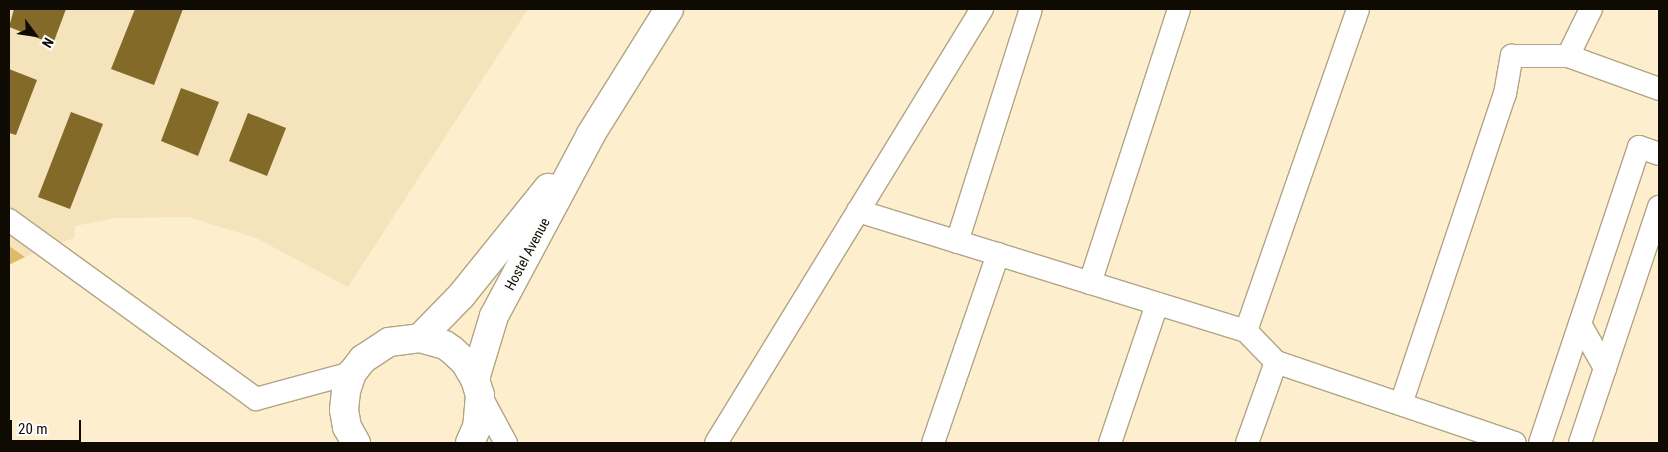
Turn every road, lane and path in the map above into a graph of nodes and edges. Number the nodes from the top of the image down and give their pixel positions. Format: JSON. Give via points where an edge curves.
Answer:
{"nodes":[{"id":1,"x":669,"y":9,"type":"edge"},
{"id":2,"x":982,"y":9,"type":"edge"},
{"id":3,"x":1031,"y":9,"type":"edge"},
{"id":4,"x":1178,"y":9,"type":"edge"},
{"id":5,"x":1358,"y":9,"type":"edge"},
{"id":6,"x":1590,"y":9,"type":"edge"},
{"id":7,"x":1568,"y":56,"type":"junction"},
{"id":8,"x":1659,"y":89,"type":"edge"},
{"id":9,"x":591,"y":134,"type":"junction"},
{"id":10,"x":1659,"y":154,"type":"edge"},
{"id":11,"x":1659,"y":207,"type":"edge"},
{"id":12,"x":858,"y":211,"type":"junction"},
{"id":13,"x":9,"y":220,"type":"edge"},
{"id":14,"x":957,"y":242,"type":"junction"},
{"id":15,"x":998,"y":254,"type":"junction"},
{"id":16,"x":1090,"y":283,"type":"junction"},
{"id":17,"x":1157,"y":304,"type":"junction"},
{"id":18,"x":1580,"y":324,"type":"junction"},
{"id":19,"x":1246,"y":332,"type":"junction"},
{"id":20,"x":420,"y":338,"type":"junction"},
{"id":21,"x":1276,"y":362,"type":"junction"},
{"id":22,"x":1605,"y":368,"type":"junction"},
{"id":23,"x":352,"y":373,"type":"junction"},
{"id":24,"x":477,"y":387,"type":"junction"},
{"id":25,"x":1401,"y":404,"type":"junction"},
{"id":26,"x":349,"y":438,"type":"edge"},
{"id":27,"x":470,"y":443,"type":"edge"},
{"id":28,"x":506,"y":443,"type":"edge"},
{"id":29,"x":716,"y":443,"type":"edge"},
{"id":30,"x":933,"y":443,"type":"edge"},
{"id":31,"x":1110,"y":443,"type":"edge"},
{"id":32,"x":1247,"y":443,"type":"edge"},
{"id":33,"x":1515,"y":443,"type":"edge"},
{"id":34,"x":1540,"y":443,"type":"edge"},
{"id":35,"x":1580,"y":443,"type":"edge"}],
"edges":[{"from":1,"to":9,"type":"street","name":"Hostel Avenue"},
{"from":2,"to":12,"type":"street"},
{"from":3,"to":14,"type":"street"},
{"from":4,"to":16,"type":"street"},
{"from":5,"to":19,"type":"street"},
{"from":6,"to":7,"type":"street"},
{"from":7,"to":8,"type":"street"},
{"from":7,"to":25,"type":"street","via":[[1512,56],[1505,94]]},
{"from":9,"to":20,"type":"street","name":"Hostel Avenue","via":[[461,296]]},
{"from":9,"to":24,"type":"street","name":"Hostel Avenue","via":[[494,316]]},
{"from":10,"to":18,"type":"street","via":[[1639,147]]},
{"from":11,"to":22,"type":"street"},
{"from":12,"to":14,"type":"street"},
{"from":12,"to":29,"type":"street"},
{"from":13,"to":23,"type":"street","via":[[256,399]]},
{"from":14,"to":15,"type":"street"},
{"from":15,"to":16,"type":"street"},
{"from":15,"to":30,"type":"street"},
{"from":16,"to":17,"type":"street"},
{"from":17,"to":19,"type":"street"},
{"from":17,"to":31,"type":"street"},
{"from":18,"to":22,"type":"street"},
{"from":18,"to":34,"type":"street"},
{"from":19,"to":21,"type":"street"},
{"from":20,"to":23,"type":"street","via":[[389,342],[363,359]]},
{"from":20,"to":24,"type":"street","via":[[452,350],[465,362]]},
{"from":21,"to":25,"type":"street"},
{"from":21,"to":32,"type":"street"},
{"from":22,"to":35,"type":"street"},
{"from":23,"to":26,"type":"street","via":[[345,400]]},
{"from":24,"to":27,"type":"street","name":"Hostel Avenue","via":[[477,427]]},
{"from":24,"to":28,"type":"street"},
{"from":25,"to":33,"type":"street"}]}
